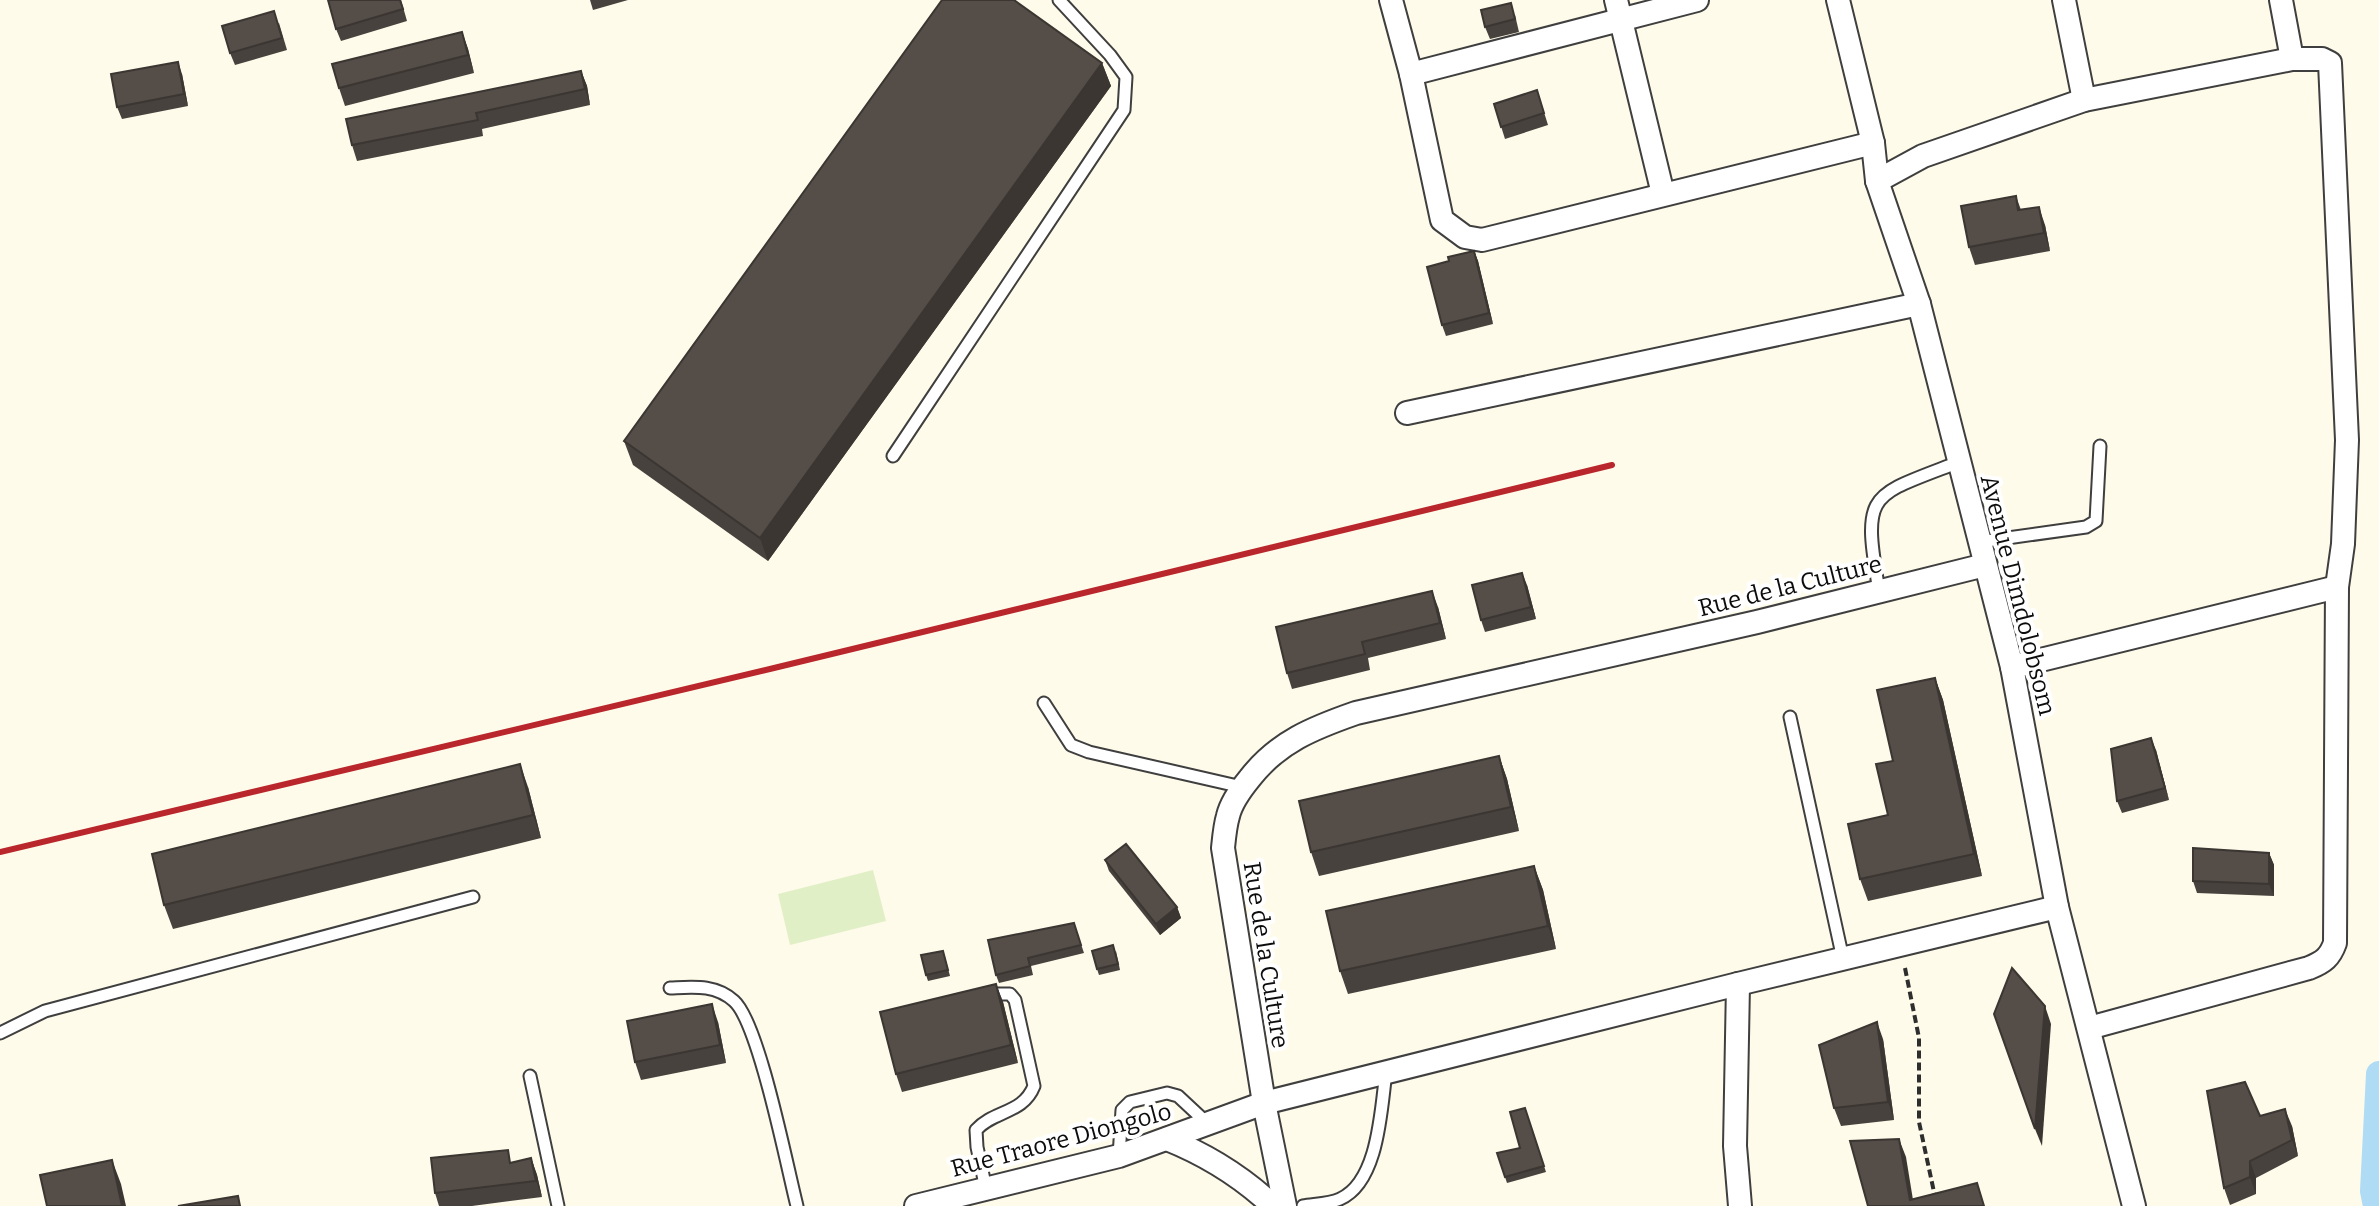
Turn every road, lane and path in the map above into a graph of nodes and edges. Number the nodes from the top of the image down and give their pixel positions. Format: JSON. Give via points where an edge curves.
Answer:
{"nodes":[{"id":1,"x":1059,"y":0,"type":"edge"},
{"id":2,"x":1391,"y":0,"type":"edge"},
{"id":3,"x":1697,"y":0,"type":"edge"},
{"id":4,"x":1838,"y":0,"type":"edge"},
{"id":5,"x":2064,"y":0,"type":"edge"},
{"id":6,"x":2281,"y":0,"type":"edge"},
{"id":7,"x":1619,"y":10,"type":"edge"},
{"id":8,"x":2292,"y":59,"type":"junction"},
{"id":9,"x":1411,"y":74,"type":"junction"},
{"id":10,"x":2084,"y":100,"type":"junction"},
{"id":11,"x":1873,"y":143,"type":"junction"},
{"id":12,"x":1877,"y":181,"type":"junction"},
{"id":13,"x":1663,"y":194,"type":"junction"},
{"id":14,"x":1919,"y":304,"type":"junction"},
{"id":15,"x":1407,"y":413,"type":"dead end"},
{"id":16,"x":2100,"y":446,"type":"dead end"},
{"id":17,"x":893,"y":456,"type":"dead end"},
{"id":18,"x":1959,"y":462,"type":"junction"},
{"id":19,"x":1979,"y":542,"type":"junction"},
{"id":20,"x":1985,"y":565,"type":"junction"},
{"id":21,"x":2337,"y":587,"type":"junction"},
{"id":22,"x":1879,"y":591,"type":"junction"},
{"id":23,"x":2012,"y":667,"type":"junction"},
{"id":24,"x":1044,"y":703,"type":"dead end"},
{"id":25,"x":1790,"y":717,"type":"dead end"},
{"id":26,"x":1242,"y":787,"type":"junction"},
{"id":27,"x":473,"y":897,"type":"dead end"},
{"id":28,"x":2057,"y":907,"type":"junction"},
{"id":29,"x":1901,"y":946,"type":"junction"},
{"id":30,"x":1843,"y":959,"type":"junction"},
{"id":31,"x":1738,"y":984,"type":"junction"},
{"id":32,"x":670,"y":988,"type":"dead end"},
{"id":33,"x":973,"y":996,"type":"edge"},
{"id":34,"x":2089,"y":1028,"type":"junction"},
{"id":35,"x":0,"y":1033,"type":"edge"},
{"id":36,"x":1386,"y":1072,"type":"junction"},
{"id":37,"x":530,"y":1076,"type":"dead end"},
{"id":38,"x":1264,"y":1103,"type":"junction"},
{"id":39,"x":1209,"y":1125,"type":"junction"},
{"id":40,"x":1167,"y":1139,"type":"junction"},
{"id":41,"x":1119,"y":1156,"type":"junction"},
{"id":42,"x":986,"y":1189,"type":"junction"},
{"id":43,"x":558,"y":1206,"type":"edge"},
{"id":44,"x":797,"y":1206,"type":"edge"},
{"id":45,"x":916,"y":1206,"type":"edge"},
{"id":46,"x":1273,"y":1206,"type":"edge"},
{"id":47,"x":1285,"y":1206,"type":"edge"},
{"id":48,"x":1303,"y":1206,"type":"edge"},
{"id":49,"x":1740,"y":1206,"type":"edge"},
{"id":50,"x":1937,"y":1206,"type":"edge"},
{"id":51,"x":2134,"y":1206,"type":"edge"}],
"edges":[{"from":1,"to":17,"type":"lane","via":[[1126,77],[1124,110]]},
{"from":2,"to":9,"type":"street"},
{"from":3,"to":7,"type":"street"},
{"from":4,"to":11,"type":"street","name":"Avenue Dimdolobsom"},
{"from":5,"to":10,"type":"street"},
{"from":6,"to":8,"type":"street"},
{"from":7,"to":9,"type":"street"},
{"from":7,"to":13,"type":"street"},
{"from":8,"to":10,"type":"street"},
{"from":8,"to":21,"type":"street","via":[[2330,63],[2347,440]]},
{"from":9,"to":13,"type":"street","via":[[1442,220],[1465,237],[1482,240]]},
{"from":10,"to":12,"type":"street","via":[[1923,156]]},
{"from":11,"to":12,"type":"street","name":"Avenue Dimdolobsom"},
{"from":11,"to":13,"type":"street"},
{"from":12,"to":14,"type":"street","name":"Avenue Dimdolobsom"},
{"from":14,"to":15,"type":"street"},
{"from":14,"to":18,"type":"street","name":"Avenue Dimdolobsom"},
{"from":16,"to":19,"type":"lane","via":[[2096,521],[2086,527]]},
{"from":18,"to":19,"type":"street","name":"Avenue Dimdolobsom"},
{"from":18,"to":22,"type":"lane","via":[[1890,489],[1876,502],[1870,538]]},
{"from":19,"to":20,"type":"street","name":"Avenue Dimdolobsom"},
{"from":20,"to":22,"type":"street","name":"Rue de la Culture"},
{"from":20,"to":23,"type":"street","name":"Avenue Dimdolobsom"},
{"from":21,"to":23,"type":"street"},
{"from":21,"to":34,"type":"street","via":[[2336,929],[2331,954],[2309,968]]},
{"from":22,"to":26,"type":"street","name":"Rue de la Culture","via":[[1356,713],[1288,740]]},
{"from":23,"to":28,"type":"street","name":"Avenue Dimdolobsom"},
{"from":24,"to":26,"type":"lane","via":[[1071,745]]},
{"from":25,"to":30,"type":"lane"},
{"from":26,"to":38,"type":"street","name":"Rue de la Culture","via":[[1228,815],[1223,848]]},
{"from":27,"to":35,"type":"lane","via":[[45,1011]]},
{"from":28,"to":29,"type":"street"},
{"from":28,"to":34,"type":"street","name":"Avenue Dimdolobsom"},
{"from":29,"to":30,"type":"street"},
{"from":29,"to":50,"type":"path","via":[[1919,1038],[1919,1122]]},
{"from":30,"to":31,"type":"street"},
{"from":31,"to":36,"type":"street"},
{"from":31,"to":49,"type":"street","via":[[1735,1146]]},
{"from":32,"to":44,"type":"lane","via":[[709,986],[735,1001],[752,1029]]},
{"from":33,"to":42,"type":"lane","via":[[1010,994],[1015,1000],[1034,1086],[1030,1098],[987,1118],[976,1130]]},
{"from":34,"to":51,"type":"street","name":"Avenue Dimdolobsom"},
{"from":36,"to":38,"type":"street"},
{"from":36,"to":48,"type":"lane","via":[[1375,1150],[1354,1189],[1339,1199]]},
{"from":37,"to":43,"type":"lane"},
{"from":38,"to":39,"type":"street","name":"Rue Traore Diongolo"},
{"from":38,"to":47,"type":"street","name":"Rue de la Culture"},
{"from":39,"to":40,"type":"street","name":"Rue Traore Diongolo"},
{"from":39,"to":41,"type":"lane","via":[[1178,1096],[1167,1093],[1130,1102],[1122,1110]]},
{"from":40,"to":41,"type":"street","name":"Rue Traore Diongolo"},
{"from":40,"to":46,"type":"street","via":[[1223,1165]]},
{"from":41,"to":42,"type":"street","name":"Rue Traore Diongolo"},
{"from":42,"to":45,"type":"street","name":"Rue Traore Diongolo"}]}
